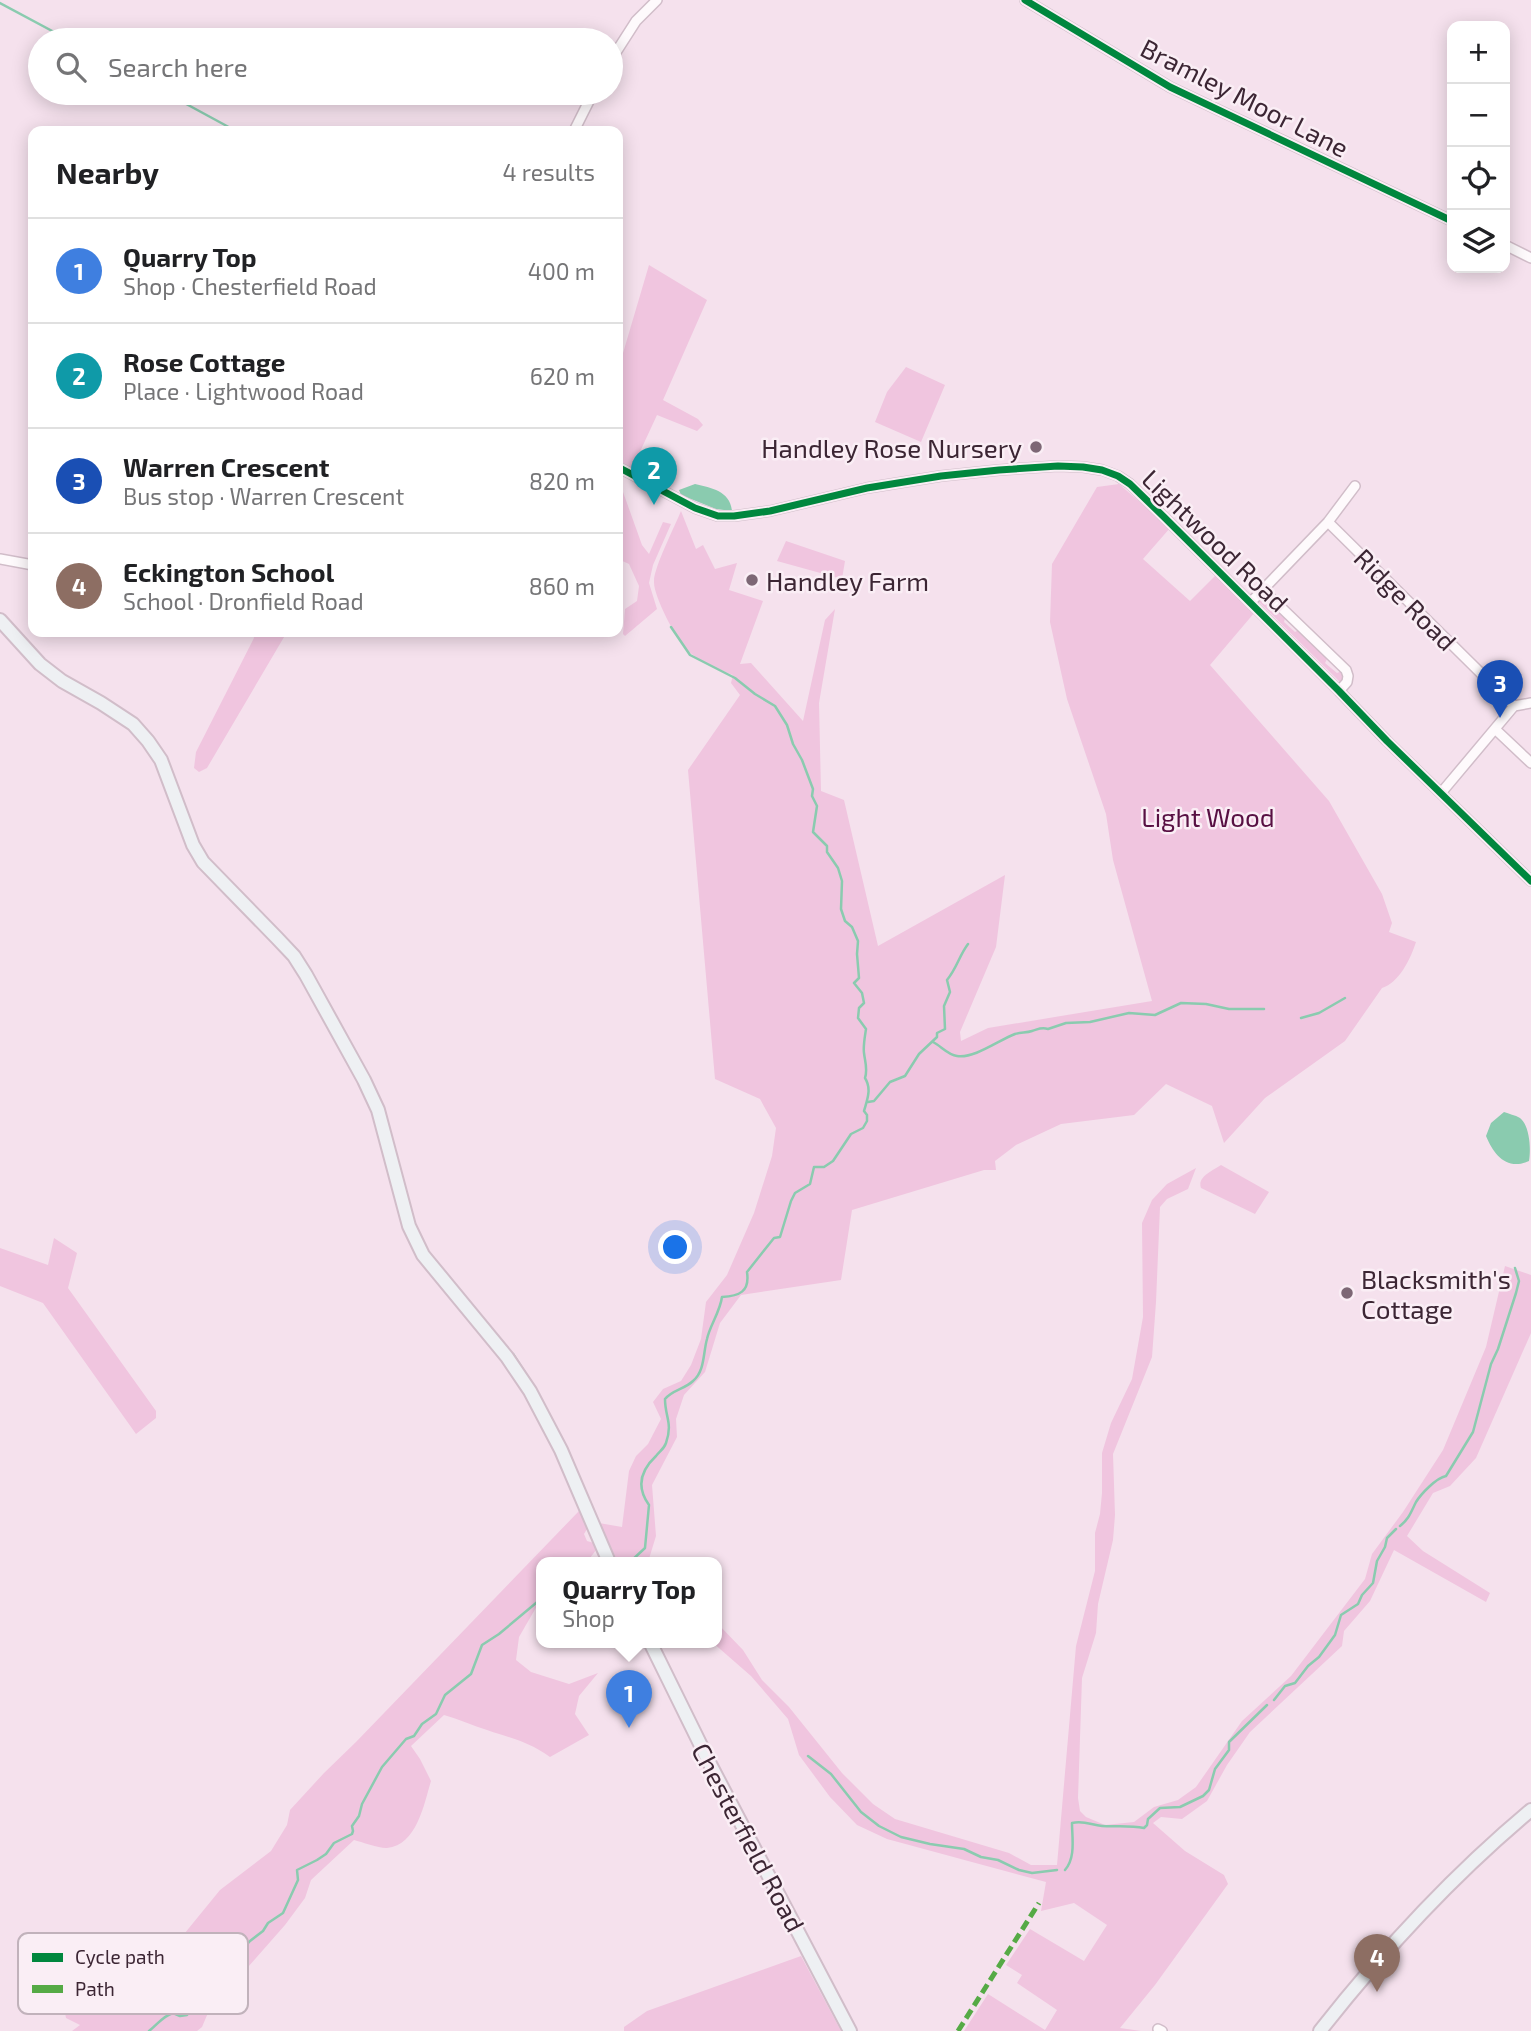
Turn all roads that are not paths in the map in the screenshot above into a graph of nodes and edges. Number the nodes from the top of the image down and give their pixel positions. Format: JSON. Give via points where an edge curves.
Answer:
{"nodes":[{"id":1,"x":657,"y":0,"type":"edge"},
{"id":2,"x":1025,"y":0,"type":"edge"},
{"id":3,"x":623,"y":41,"type":"edge"},
{"id":4,"x":587,"y":105,"type":"edge"},
{"id":5,"x":576,"y":126,"type":"edge"},
{"id":6,"x":1447,"y":219,"type":"edge"},
{"id":7,"x":1510,"y":248,"type":"edge"},
{"id":8,"x":1531,"y":258,"type":"edge"},
{"id":9,"x":623,"y":470,"type":"edge"},
{"id":10,"x":1355,"y":486,"type":"dead end"},
{"id":11,"x":1328,"y":522,"type":"junction"},
{"id":12,"x":0,"y":559,"type":"edge"},
{"id":13,"x":28,"y":564,"type":"edge"},
{"id":14,"x":1263,"y":590,"type":"junction"},
{"id":15,"x":1251,"y":602,"type":"junction"},
{"id":16,"x":0,"y":620,"type":"edge"},
{"id":17,"x":1339,"y":691,"type":"junction"},
{"id":18,"x":1531,"y":703,"type":"edge"},
{"id":19,"x":1514,"y":706,"type":"junction"},
{"id":20,"x":1495,"y":729,"type":"junction"},
{"id":21,"x":1531,"y":763,"type":"edge"},
{"id":22,"x":1441,"y":793,"type":"junction"},
{"id":23,"x":1531,"y":881,"type":"edge"},
{"id":24,"x":608,"y":1557,"type":"edge"},
{"id":25,"x":653,"y":1648,"type":"edge"},
{"id":26,"x":1531,"y":1810,"type":"edge"},
{"id":27,"x":850,"y":2031,"type":"edge"},
{"id":28,"x":1320,"y":2031,"type":"edge"}],
"edges":[{"from":1,"to":3,"type":"street"},
{"from":2,"to":6,"type":"street","name":"Bramley Moor Lane","via":[[1170,87]]},
{"from":4,"to":5,"type":"street"},
{"from":7,"to":8,"type":"street"},
{"from":9,"to":15,"type":"street","name":"Lightwood Road","via":[[718,516],[770,511],[940,476],[1058,466],[1102,470],[1130,484]]},
{"from":10,"to":11,"type":"street"},
{"from":11,"to":14,"type":"street"},
{"from":11,"to":19,"type":"street","name":"Ridge Road"},
{"from":12,"to":13,"type":"street"},
{"from":14,"to":15,"type":"street"},
{"from":14,"to":17,"type":"street","via":[[1346,670],[1347,682]]},
{"from":15,"to":17,"type":"street","name":"Lightwood Road"},
{"from":16,"to":24,"type":"main road","via":[[40,664],[133,724],[148,741],[161,760],[198,854],[294,956],[378,1110],[409,1226],[423,1255],[530,1391]]},
{"from":17,"to":22,"type":"street","name":"Lightwood Road"},
{"from":18,"to":19,"type":"street"},
{"from":19,"to":20,"type":"street"},
{"from":20,"to":21,"type":"street"},
{"from":20,"to":22,"type":"street"},
{"from":22,"to":23,"type":"street","name":"Lightwood Road"},
{"from":25,"to":27,"type":"main road","name":"Chesterfield Road"},
{"from":26,"to":28,"type":"main road","via":[[1394,1941]]}]}
